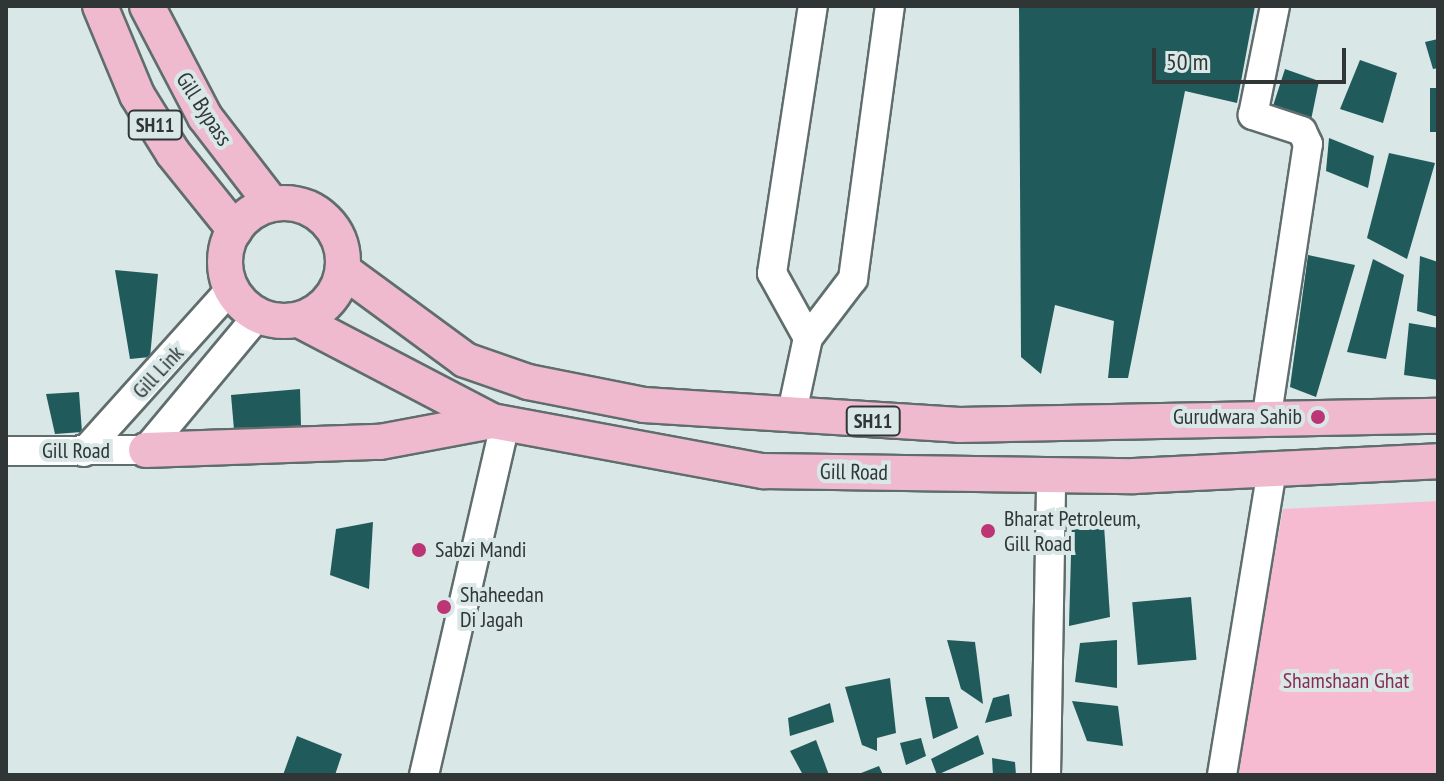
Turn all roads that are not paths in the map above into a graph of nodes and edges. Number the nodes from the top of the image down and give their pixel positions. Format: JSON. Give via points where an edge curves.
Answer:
{"nodes":[{"id":1,"x":100,"y":6,"type":"edge"},
{"id":2,"x":147,"y":6,"type":"edge"},
{"id":3,"x":813,"y":6,"type":"edge"},
{"id":4,"x":890,"y":6,"type":"edge"},
{"id":5,"x":1275,"y":6,"type":"edge"},
{"id":6,"x":272,"y":204,"type":"junction"},
{"id":7,"x":235,"y":230,"type":"junction"},
{"id":8,"x":344,"y":271,"type":"junction"},
{"id":9,"x":230,"y":290,"type":"junction"},
{"id":10,"x":257,"y":317,"type":"junction"},
{"id":11,"x":299,"y":320,"type":"junction"},
{"id":12,"x":808,"y":338,"type":"junction"},
{"id":13,"x":1438,"y":416,"type":"edge"},
{"id":14,"x":791,"y":417,"type":"junction"},
{"id":15,"x":1266,"y":421,"type":"junction"},
{"id":16,"x":498,"y":422,"type":"junction"},
{"id":17,"x":146,"y":450,"type":"junction"},
{"id":18,"x":6,"y":451,"type":"edge"},
{"id":19,"x":84,"y":452,"type":"junction"},
{"id":20,"x":1438,"y":461,"type":"edge"},
{"id":21,"x":1272,"y":471,"type":"junction"},
{"id":22,"x":1051,"y":475,"type":"junction"},
{"id":23,"x":424,"y":775,"type":"edge"},
{"id":24,"x":1046,"y":775,"type":"edge"},
{"id":25,"x":1222,"y":775,"type":"edge"}],
"edges":[{"from":1,"to":7,"type":"main road","number":"SH11","via":[[137,95],[173,153]]},
{"from":2,"to":6,"type":"main road","name":"Gill Bypass","number":"SH11","via":[[205,117]]},
{"from":3,"to":12,"type":"street","via":[[772,273]]},
{"from":4,"to":12,"type":"street","via":[[853,279]]},
{"from":5,"to":15,"type":"street","via":[[1253,115],[1302,131],[1308,144]]},
{"from":6,"to":7,"type":"main road","via":[[251,213]]},
{"from":6,"to":8,"type":"main road","via":[[295,203],[325,219],[343,248]]},
{"from":7,"to":9,"type":"main road","via":[[227,252]]},
{"from":8,"to":11,"type":"main road","via":[[336,293],[320,310]]},
{"from":8,"to":14,"type":"main road","number":"SH11","via":[[465,360],[528,382],[644,405]]},
{"from":9,"to":10,"type":"main road"},
{"from":9,"to":19,"type":"street","name":"Gill Link"},
{"from":10,"to":11,"type":"main road"},
{"from":10,"to":17,"type":"street","name":"Gill Link"},
{"from":11,"to":16,"type":"main road","name":"Gill Road"},
{"from":12,"to":14,"type":"street"},
{"from":13,"to":15,"type":"main road","number":"SH11"},
{"from":14,"to":15,"type":"main road","number":"SH11","via":[[959,425]]},
{"from":16,"to":17,"type":"main road","via":[[380,442]]},
{"from":16,"to":22,"type":"main road","name":"Gill Road","via":[[763,471]]},
{"from":16,"to":23,"type":"street"},
{"from":17,"to":19,"type":"street","name":"Gill Road"},
{"from":18,"to":19,"type":"street","name":"Gill Road"},
{"from":20,"to":21,"type":"main road","name":"Gill Road"},
{"from":21,"to":22,"type":"main road","name":"Gill Road"},
{"from":21,"to":25,"type":"street"},
{"from":22,"to":24,"type":"street"}]}
